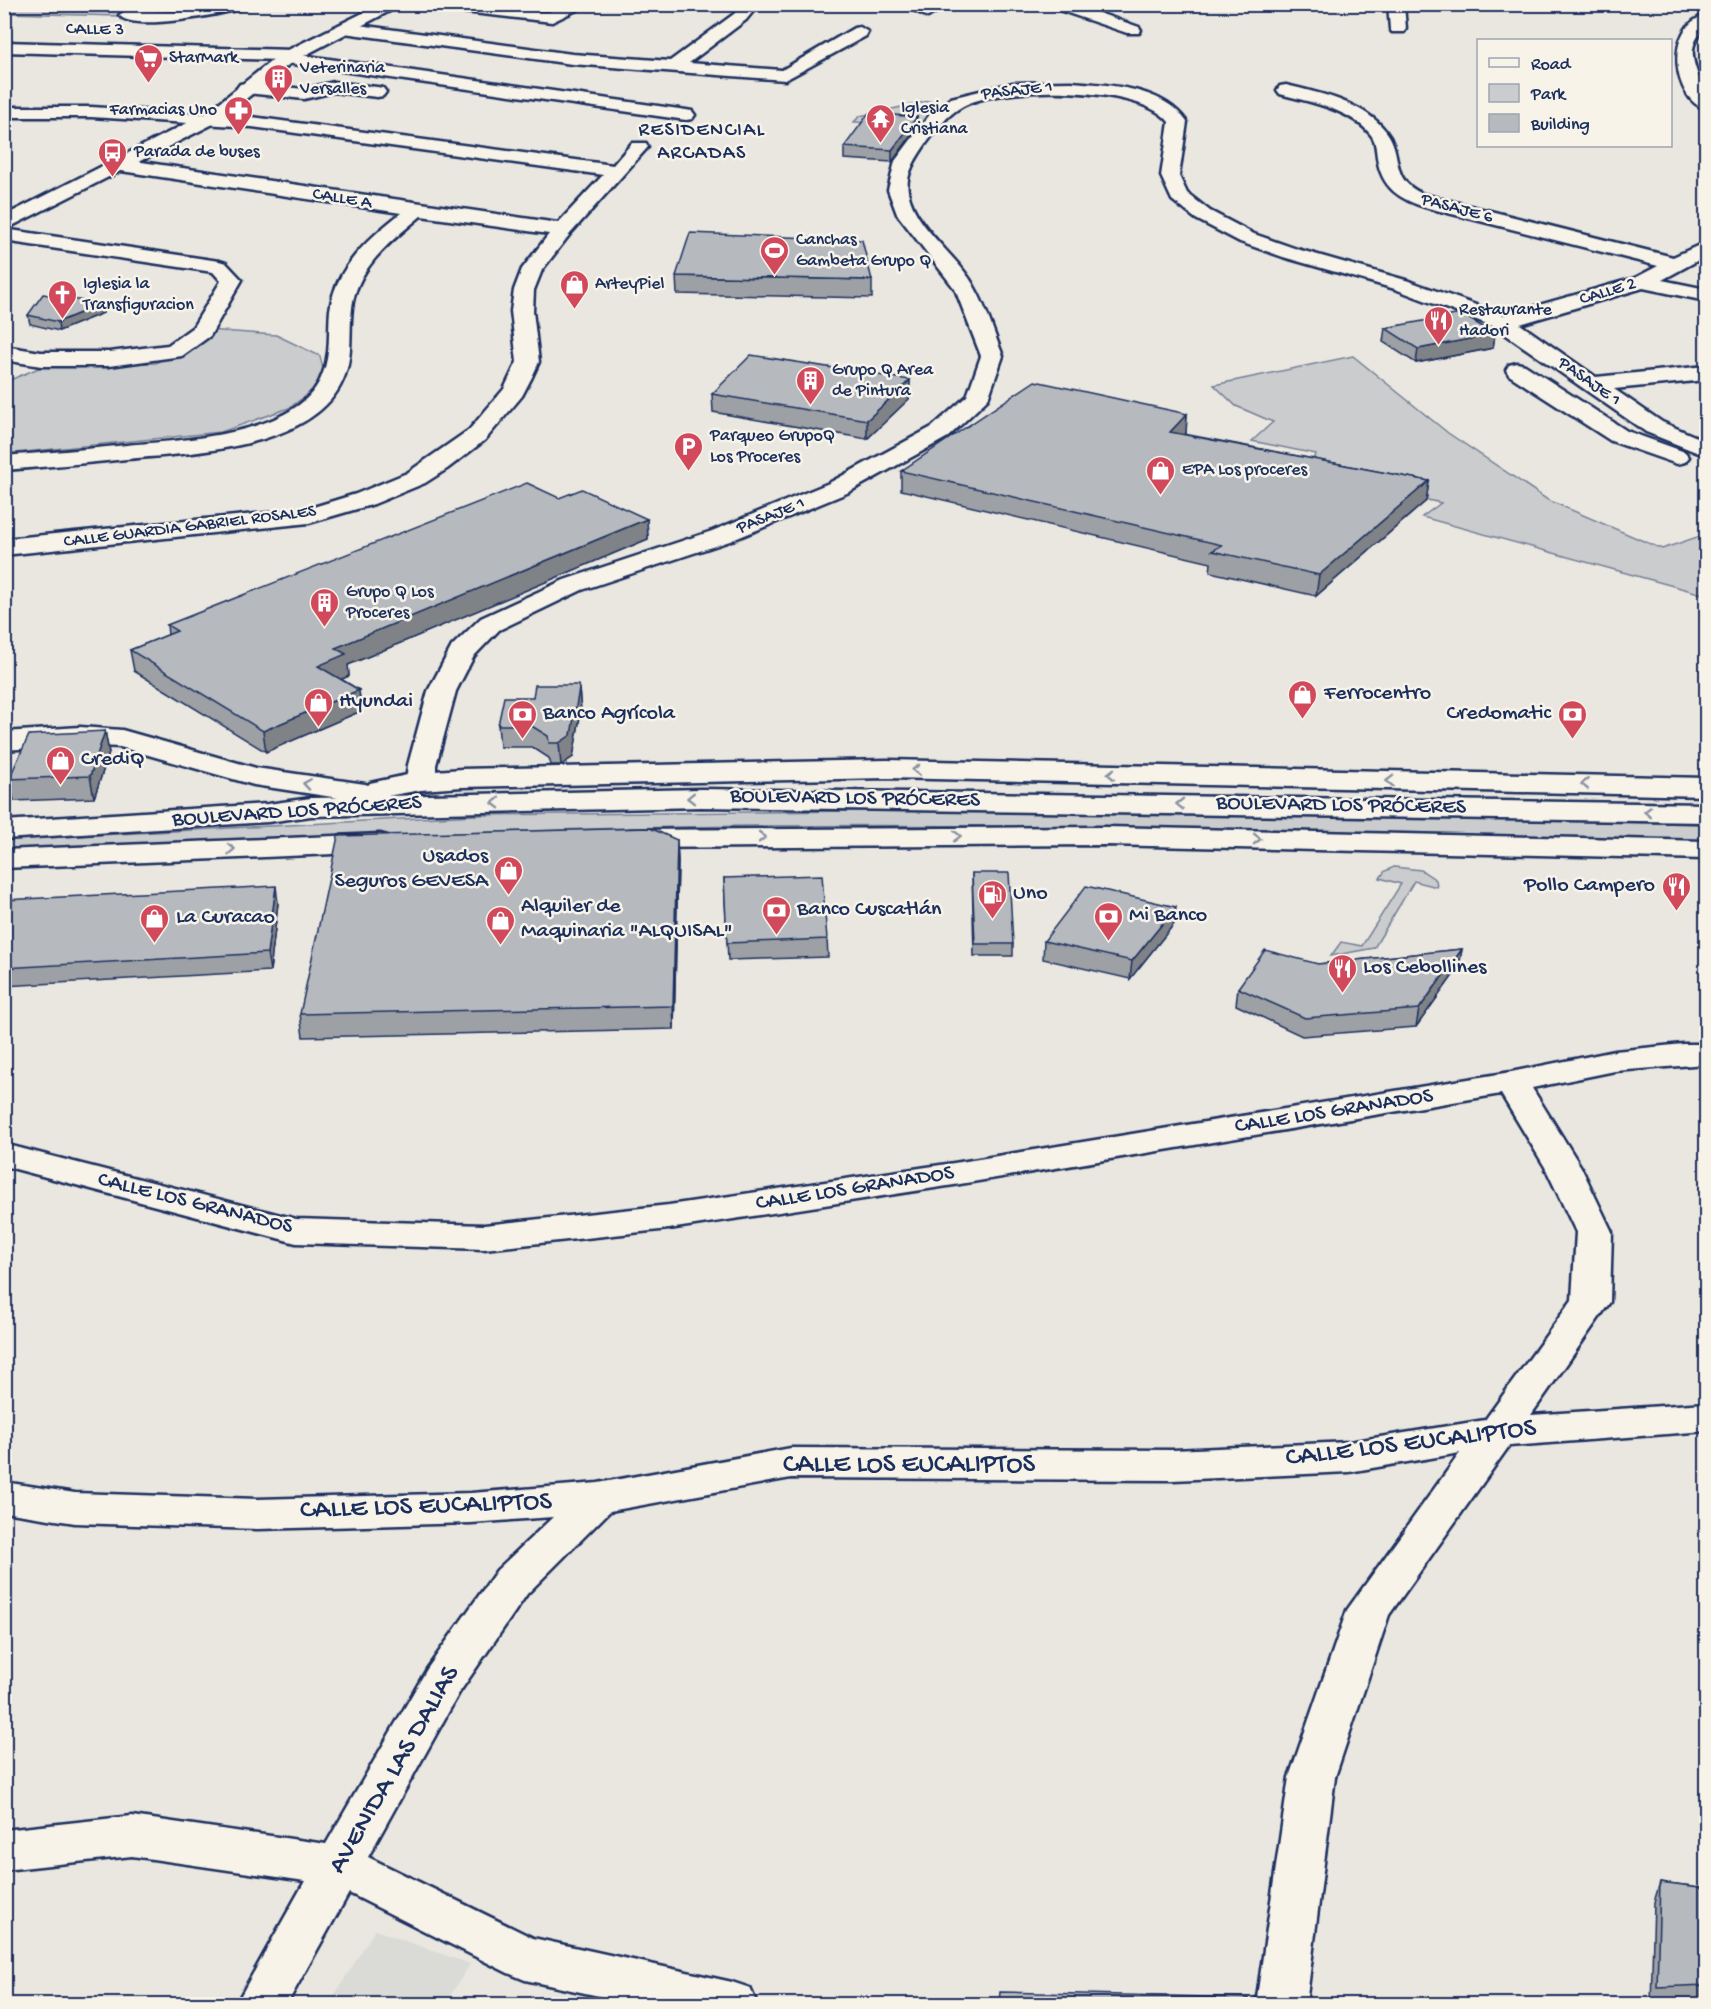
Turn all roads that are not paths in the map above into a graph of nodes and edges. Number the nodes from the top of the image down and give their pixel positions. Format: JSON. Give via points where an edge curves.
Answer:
{"nodes":[{"id":1,"x":138,"y":4,"type":"edge"},
{"id":2,"x":240,"y":4,"type":"edge"},
{"id":3,"x":395,"y":4,"type":"edge"},
{"id":4,"x":437,"y":4,"type":"edge"},
{"id":5,"x":581,"y":4,"type":"edge"},
{"id":6,"x":751,"y":4,"type":"edge"},
{"id":7,"x":909,"y":4,"type":"edge"},
{"id":8,"x":1056,"y":4,"type":"edge"},
{"id":9,"x":1396,"y":4,"type":"edge"},
{"id":10,"x":928,"y":12,"type":"dead end"},
{"id":11,"x":1707,"y":20,"type":"edge"},
{"id":12,"x":344,"y":28,"type":"junction"},
{"id":13,"x":1398,"y":29,"type":"dead end"},
{"id":14,"x":1132,"y":30,"type":"dead end"},
{"id":15,"x":860,"y":32,"type":"dead end"},
{"id":16,"x":4,"y":47,"type":"edge"},
{"id":17,"x":289,"y":56,"type":"junction"},
{"id":18,"x":674,"y":66,"type":"junction"},
{"id":19,"x":246,"y":88,"type":"junction"},
{"id":20,"x":1286,"y":90,"type":"dead end"},
{"id":21,"x":400,"y":95,"type":"dead end"},
{"id":22,"x":1681,"y":97,"type":"dead end"},
{"id":23,"x":1704,"y":101,"type":"edge"},
{"id":24,"x":4,"y":112,"type":"edge"},
{"id":25,"x":686,"y":115,"type":"dead end"},
{"id":26,"x":211,"y":118,"type":"junction"},
{"id":27,"x":639,"y":147,"type":"dead end"},
{"id":28,"x":121,"y":165,"type":"junction"},
{"id":29,"x":618,"y":171,"type":"junction"},
{"id":30,"x":417,"y":210,"type":"junction"},
{"id":31,"x":4,"y":224,"type":"edge"},
{"id":32,"x":563,"y":230,"type":"junction"},
{"id":33,"x":4,"y":235,"type":"edge"},
{"id":34,"x":1707,"y":248,"type":"edge"},
{"id":35,"x":1676,"y":264,"type":"junction"},
{"id":36,"x":1642,"y":282,"type":"junction"},
{"id":37,"x":1707,"y":295,"type":"edge"},
{"id":38,"x":1503,"y":322,"type":"junction"},
{"id":39,"x":4,"y":353,"type":"edge"},
{"id":40,"x":1517,"y":369,"type":"dead end"},
{"id":41,"x":1707,"y":373,"type":"edge"},
{"id":42,"x":1591,"y":384,"type":"junction"},
{"id":43,"x":1707,"y":449,"type":"edge"},
{"id":44,"x":4,"y":463,"type":"edge"},
{"id":45,"x":1707,"y":467,"type":"edge"},
{"id":46,"x":4,"y":547,"type":"edge"},
{"id":47,"x":4,"y":741,"type":"edge"},
{"id":48,"x":421,"y":782,"type":"junction"},
{"id":49,"x":1707,"y":787,"type":"edge"},
{"id":50,"x":365,"y":793,"type":"junction"},
{"id":51,"x":311,"y":807,"type":"junction"},
{"id":52,"x":1707,"y":813,"type":"edge"},
{"id":53,"x":4,"y":830,"type":"edge"},
{"id":54,"x":606,"y":839,"type":"edge"},
{"id":55,"x":409,"y":842,"type":"edge"},
{"id":56,"x":186,"y":850,"type":"junction"},
{"id":57,"x":1707,"y":850,"type":"edge"},
{"id":58,"x":4,"y":859,"type":"edge"},
{"id":59,"x":4,"y":869,"type":"edge"},
{"id":60,"x":1707,"y":1054,"type":"edge"},
{"id":61,"x":1511,"y":1082,"type":"junction"},
{"id":62,"x":4,"y":1155,"type":"edge"},
{"id":63,"x":1707,"y":1416,"type":"edge"},
{"id":64,"x":1497,"y":1432,"type":"junction"},
{"id":65,"x":4,"y":1497,"type":"edge"},
{"id":66,"x":598,"y":1498,"type":"junction"},
{"id":67,"x":514,"y":1505,"type":"junction"},
{"id":68,"x":546,"y":1548,"type":"junction"},
{"id":69,"x":4,"y":1850,"type":"edge"},
{"id":70,"x":341,"y":1866,"type":"junction"},
{"id":71,"x":261,"y":2004,"type":"edge"},
{"id":72,"x":732,"y":2004,"type":"edge"},
{"id":73,"x":1281,"y":2004,"type":"edge"}],
"edges":[{"from":1,"to":2,"type":"main road","via":[[128,15],[180,17]]},
{"from":3,"to":12,"type":"main road"},
{"from":4,"to":5,"type":"main road","via":[[538,17],[552,16]]},
{"from":6,"to":18,"type":"main road","via":[[740,17]]},
{"from":7,"to":10,"type":"main road"},
{"from":8,"to":14,"type":"main road"},
{"from":9,"to":13,"type":"main road"},
{"from":11,"to":23,"type":"main road","via":[[1696,27],[1683,51],[1688,75]]},
{"from":12,"to":17,"type":"main road"},
{"from":12,"to":18,"type":"main road","via":[[572,59]]},
{"from":15,"to":18,"type":"main road","via":[[785,75]]},
{"from":16,"to":17,"type":"main road","name":"CALLE 3"},
{"from":17,"to":19,"type":"main road"},
{"from":17,"to":25,"type":"main road","name":"CALLE 3"},
{"from":19,"to":21,"type":"main road","via":[[304,94],[343,87]]},
{"from":19,"to":26,"type":"main road"},
{"from":20,"to":35,"type":"main road","name":"PASAJE 6","via":[[1337,105],[1377,130],[1386,148],[1394,184],[1401,192]]},
{"from":22,"to":23,"type":"main road"},
{"from":24,"to":26,"type":"main road"},
{"from":26,"to":28,"type":"main road"},
{"from":26,"to":29,"type":"main road"},
{"from":27,"to":29,"type":"main road","name":"CALLE GUARDIA GABRIEL ROSALES"},
{"from":28,"to":30,"type":"main road","name":"CALLE A"},
{"from":28,"to":31,"type":"main road"},
{"from":29,"to":32,"type":"main road","name":"CALLE GUARDIA GABRIEL ROSALES"},
{"from":30,"to":32,"type":"main road","name":"CALLE A"},
{"from":30,"to":44,"type":"main road","via":[[381,240],[353,271],[344,290],[341,356],[330,386],[298,415],[280,425],[225,441]]},
{"from":32,"to":46,"type":"main road","name":"CALLE GUARDIA GABRIEL ROSALES","via":[[532,269],[524,290],[522,311],[528,362],[514,391],[477,435],[416,478],[309,516]]},
{"from":33,"to":39,"type":"main road","via":[[219,267],[232,280],[202,331],[174,351],[109,358],[41,359]]},
{"from":34,"to":35,"type":"main road","name":"CALLE 2"},
{"from":35,"to":36,"type":"main road","name":"CALLE 2"},
{"from":36,"to":37,"type":"main road"},
{"from":36,"to":38,"type":"main road","name":"CALLE 2"},
{"from":38,"to":42,"type":"main road","name":"PASAJE 1"},
{"from":38,"to":48,"type":"main road","name":"PASAJE 1","via":[[1402,285],[1247,238],[1203,215],[1179,196],[1170,176],[1178,122],[1144,99],[1113,91],[1054,86],[1000,90],[957,102],[937,117],[914,146],[904,161],[898,190],[907,214],[965,288],[992,356],[977,399],[940,432],[805,503],[721,536],[573,585],[490,624],[462,652],[442,691]]},
{"from":40,"to":45,"type":"main road","via":[[1619,436]]},
{"from":41,"to":42,"type":"main road"},
{"from":42,"to":43,"type":"main road","name":"PASAJE 1","via":[[1654,427]]},
{"from":50,"to":47,"type":"main road","one_way":true,"via":[[254,776],[122,739],[80,736]]},
{"from":49,"to":48,"type":"main road","one_way":true,"via":[[887,769]]},
{"from":48,"to":50,"type":"main road"},
{"from":50,"to":51,"type":"main road"},
{"from":52,"to":51,"type":"main road","name":"BOULEVARD LOS PRÓCERES","one_way":true,"via":[[701,798]]},
{"from":51,"to":53,"type":"main road","name":"BOULEVARD LOS PRÓCERES"},
{"from":54,"to":57,"type":"main road","name":"BOULEVARD LOS PRÓCERES","one_way":true,"via":[[1095,836]]},
{"from":56,"to":55,"type":"main road","name":"BOULEVARD LOS PRÓCERES","one_way":true},
{"from":56,"to":58,"type":"main road","name":"BOULEVARD LOS PRÓCERES"},
{"from":56,"to":59,"type":"main road"},
{"from":60,"to":61,"type":"main road","name":"CALLE LOS GRANADOS","via":[[1615,1061]]},
{"from":61,"to":62,"type":"main road","name":"CALLE LOS GRANADOS","via":[[954,1174],[681,1215],[484,1237],[296,1231]]},
{"from":61,"to":64,"type":"main road","via":[[1563,1167],[1594,1233],[1590,1302]]},
{"from":63,"to":64,"type":"main road","name":"CALLE LOS EUCALIPTOS"},
{"from":64,"to":66,"type":"main road","name":"CALLE LOS EUCALIPTOS","via":[[1349,1457],[1173,1465],[791,1462]]},
{"from":64,"to":73,"type":"main road","via":[[1369,1610],[1312,1777]]},
{"from":65,"to":67,"type":"main road","name":"CALLE LOS EUCALIPTOS","via":[[75,1508],[258,1514]]},
{"from":66,"to":67,"type":"main road","name":"CALLE LOS EUCALIPTOS"},
{"from":66,"to":68,"type":"main road","name":"AVENIDA LAS DALIAS"},
{"from":67,"to":68,"type":"main road"},
{"from":68,"to":70,"type":"main road","name":"AVENIDA LAS DALIAS","via":[[512,1582],[443,1681]]},
{"from":69,"to":70,"type":"main road","via":[[132,1836]]},
{"from":70,"to":71,"type":"main road","name":"AVENIDA LAS DALIAS"},
{"from":70,"to":72,"type":"main road","via":[[525,1958]]}]}
